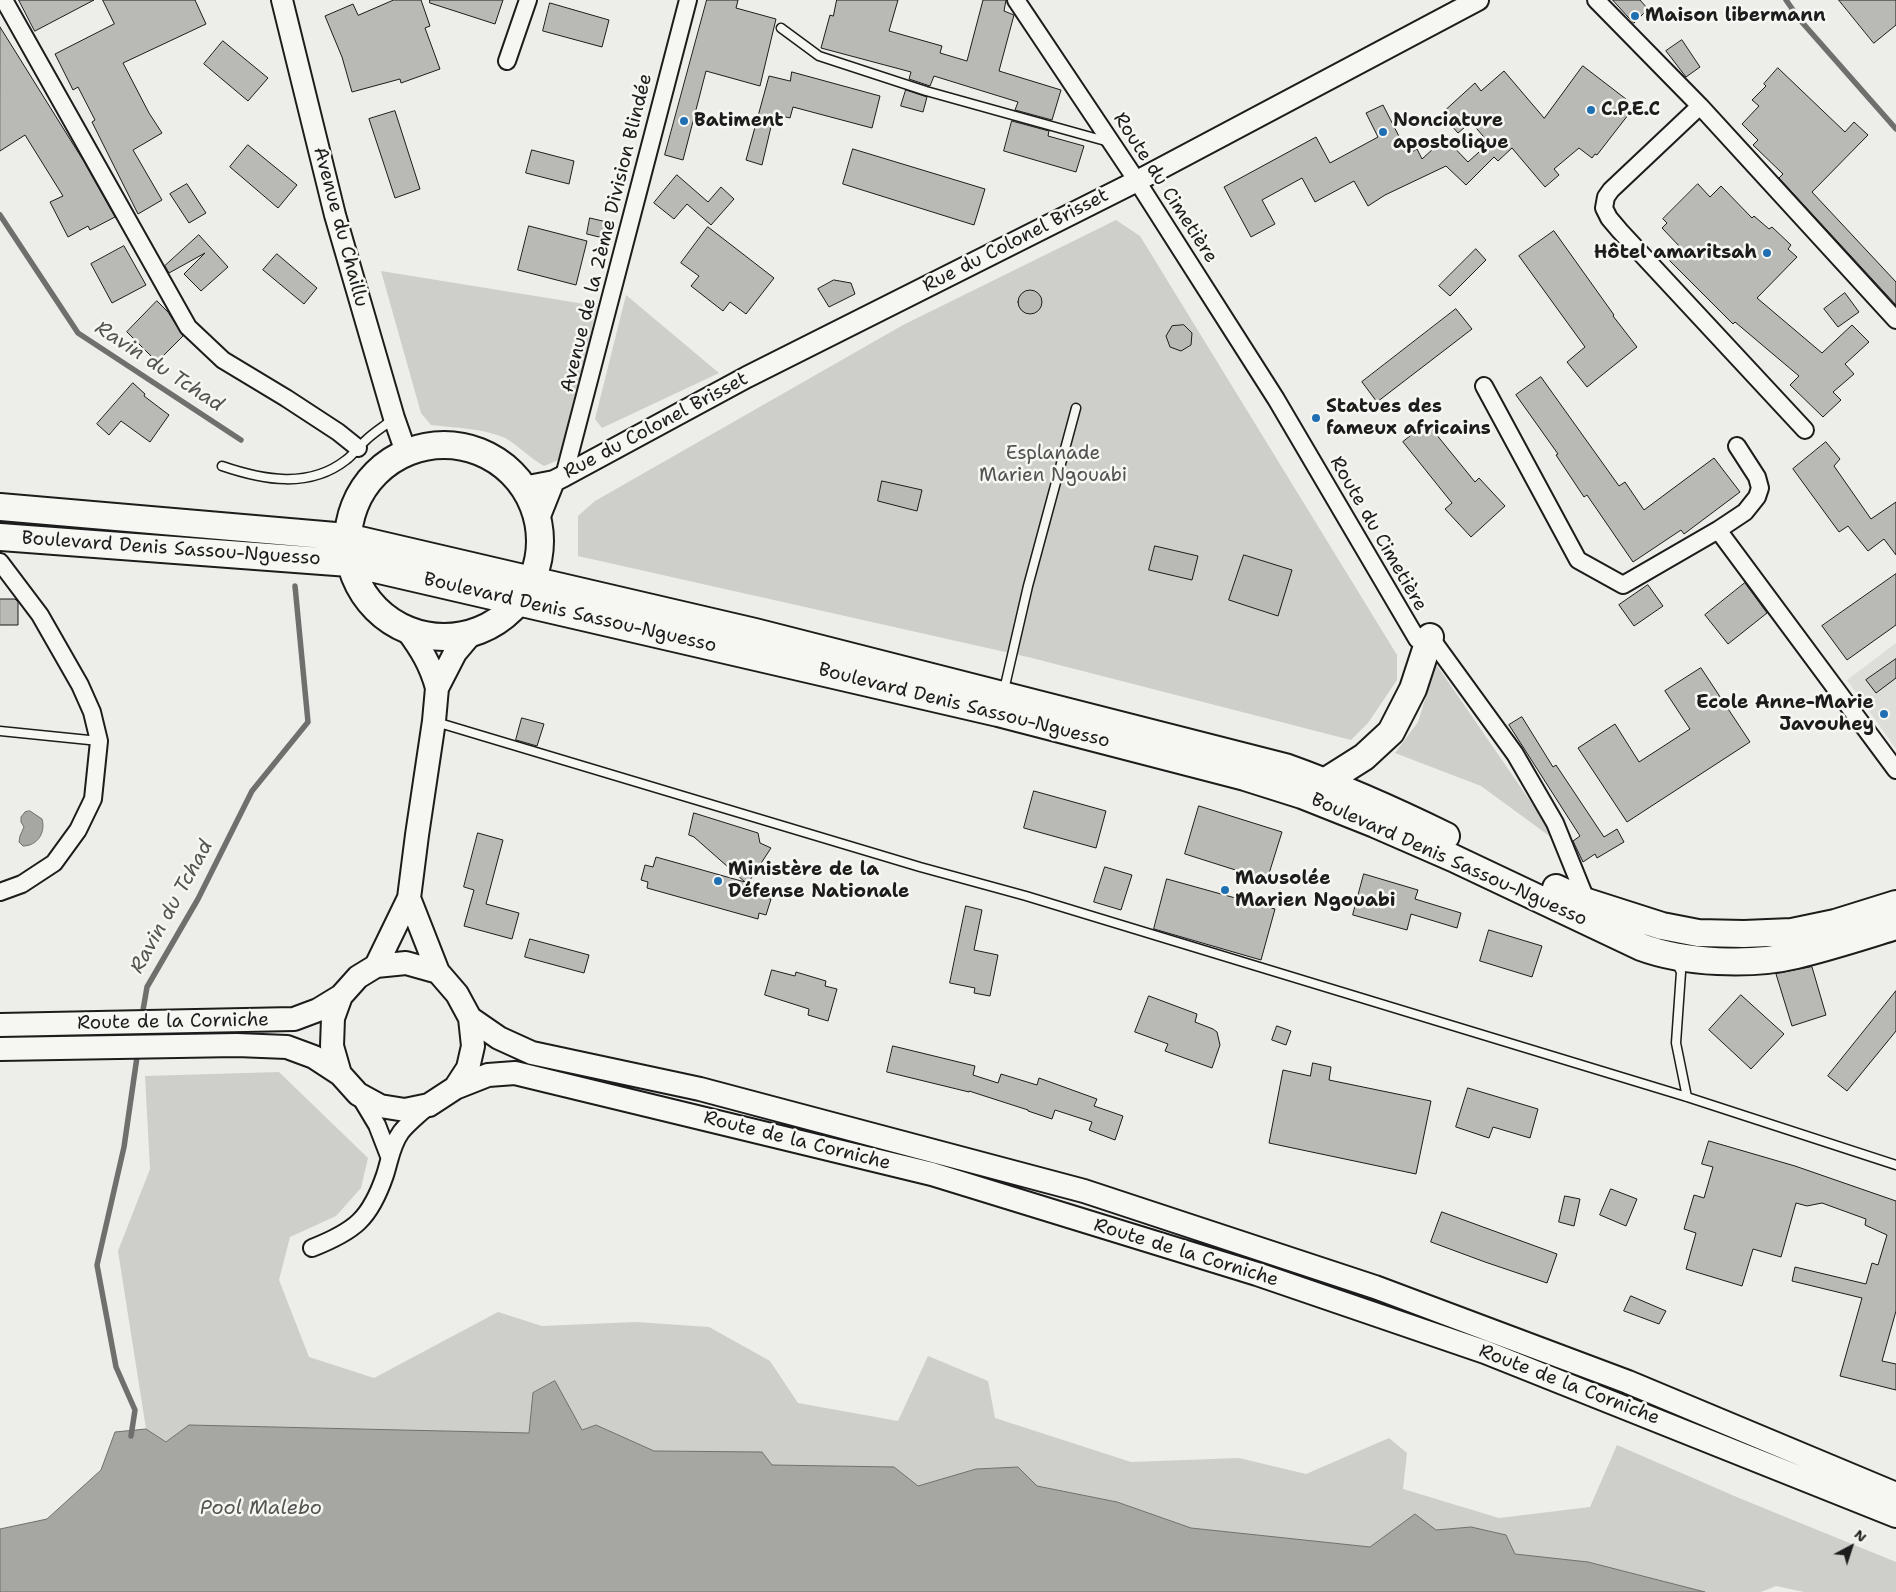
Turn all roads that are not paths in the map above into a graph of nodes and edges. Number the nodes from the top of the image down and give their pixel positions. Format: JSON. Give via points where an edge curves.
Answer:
{"nodes":[{"id":1,"x":4,"y":0,"type":"edge"},
{"id":2,"x":282,"y":0,"type":"edge"},
{"id":3,"x":528,"y":0,"type":"edge"},
{"id":4,"x":688,"y":0,"type":"edge"},
{"id":5,"x":1016,"y":0,"type":"edge"},
{"id":6,"x":1478,"y":0,"type":"edge"},
{"id":7,"x":1596,"y":0,"type":"edge"},
{"id":8,"x":781,"y":28,"type":"dead end"},
{"id":9,"x":507,"y":61,"type":"dead end"},
{"id":10,"x":1700,"y":106,"type":"junction"},
{"id":11,"x":1112,"y":142,"type":"junction"},
{"id":12,"x":1137,"y":181,"type":"junction"},
{"id":13,"x":1896,"y":320,"type":"edge"},
{"id":14,"x":1484,"y":386,"type":"dead end"},
{"id":15,"x":1076,"y":408,"type":"dead end"},
{"id":16,"x":394,"y":418,"type":"junction"},
{"id":17,"x":1805,"y":430,"type":"dead end"},
{"id":18,"x":1737,"y":446,"type":"dead end"},
{"id":19,"x":358,"y":448,"type":"junction"},
{"id":20,"x":406,"y":452,"type":"junction"},
{"id":21,"x":222,"y":466,"type":"dead end"},
{"id":22,"x":559,"y":479,"type":"junction"},
{"id":23,"x":523,"y":487,"type":"junction"},
{"id":24,"x":0,"y":507,"type":"edge"},
{"id":25,"x":538,"y":521,"type":"junction"},
{"id":26,"x":1718,"y":530,"type":"junction"},
{"id":27,"x":0,"y":537,"type":"edge"},
{"id":28,"x":347,"y":537,"type":"junction"},
{"id":29,"x":0,"y":562,"type":"edge"},
{"id":30,"x":350,"y":563,"type":"junction"},
{"id":31,"x":526,"y":591,"type":"junction"},
{"id":32,"x":407,"y":630,"type":"junction"},
{"id":33,"x":471,"y":634,"type":"junction"},
{"id":34,"x":1430,"y":637,"type":"junction"},
{"id":35,"x":437,"y":688,"type":"junction"},
{"id":36,"x":1003,"y":695,"type":"junction"},
{"id":37,"x":434,"y":721,"type":"junction"},
{"id":38,"x":0,"y":732,"type":"edge"},
{"id":39,"x":99,"y":741,"type":"junction"},
{"id":40,"x":1896,"y":770,"type":"edge"},
{"id":41,"x":1326,"y":782,"type":"junction"},
{"id":42,"x":0,"y":892,"type":"edge"},
{"id":43,"x":410,"y":898,"type":"junction"},
{"id":44,"x":1587,"y":902,"type":"junction"},
{"id":45,"x":1896,"y":904,"type":"edge"},
{"id":46,"x":1896,"y":926,"type":"edge"},
{"id":47,"x":1685,"y":947,"type":"junction"},
{"id":48,"x":376,"y":966,"type":"junction"},
{"id":49,"x":438,"y":972,"type":"junction"},
{"id":50,"x":341,"y":996,"type":"junction"},
{"id":51,"x":470,"y":1018,"type":"junction"},
{"id":52,"x":0,"y":1025,"type":"edge"},
{"id":53,"x":0,"y":1049,"type":"edge"},
{"id":54,"x":340,"y":1074,"type":"junction"},
{"id":55,"x":455,"y":1088,"type":"junction"},
{"id":56,"x":358,"y":1094,"type":"junction"},
{"id":57,"x":1687,"y":1097,"type":"junction"},
{"id":58,"x":429,"y":1105,"type":"junction"},
{"id":59,"x":389,"y":1156,"type":"junction"},
{"id":60,"x":1896,"y":1165,"type":"edge"},
{"id":61,"x":312,"y":1248,"type":"dead end"},
{"id":62,"x":1896,"y":1494,"type":"edge"},
{"id":63,"x":1896,"y":1516,"type":"edge"}],
"edges":[{"from":1,"to":19,"type":"street","via":[[188,327],[222,360],[338,432]]},
{"from":2,"to":16,"type":"street","name":"Avenue du Chaillu","via":[[335,215]]},
{"from":3,"to":9,"type":"street"},
{"from":4,"to":22,"type":"street","name":"Avenue de la 2ème Division Blindée"},
{"from":5,"to":11,"type":"street","name":"Route du Cimetière"},
{"from":6,"to":12,"type":"street","name":"Rue du Colonel Brisset"},
{"from":7,"to":10,"type":"street"},
{"from":8,"to":11,"type":"lane","via":[[819,56],[926,91]]},
{"from":10,"to":13,"type":"street"},
{"from":10,"to":17,"type":"street","via":[[1611,190],[1604,208],[1620,231]]},
{"from":11,"to":12,"type":"street","name":"Route du Cimetière"},
{"from":12,"to":22,"type":"street","name":"Rue du Colonel Brisset","via":[[747,377]]},
{"from":12,"to":34,"type":"street","name":"Route du Cimetière","via":[[1276,399],[1417,639]]},
{"from":14,"to":26,"type":"street","via":[[1578,560],[1623,585]]},
{"from":15,"to":36,"type":"lane","via":[[1028,586]]},
{"from":16,"to":19,"type":"lane"},
{"from":16,"to":20,"type":"street","name":"Avenue du Chaillu"},
{"from":18,"to":26,"type":"street","via":[[1757,478],[1758,497],[1745,512]]},
{"from":19,"to":21,"type":"lane","via":[[347,460],[324,474],[300,479],[280,480]]},
{"from":20,"to":23,"type":"main road","via":[[432,446],[458,446],[483,454],[506,468]]},
{"from":20,"to":28,"type":"main road","via":[[383,466],[364,486],[352,510]]},
{"from":22,"to":23,"type":"street","name":"Rue du Colonel Brisset"},
{"from":22,"to":25,"type":"street","name":"Rue du Colonel Brisset"},
{"from":23,"to":25,"type":"main road"},
{"from":24,"to":28,"type":"main road","name":"Boulevard Denis Sassou-Nguesso"},
{"from":25,"to":31,"type":"main road","via":[[540,551]]},
{"from":26,"to":40,"type":"street"},
{"from":27,"to":30,"type":"main road","name":"Boulevard Denis Sassou-Nguesso"},
{"from":28,"to":30,"type":"main road"},
{"from":28,"to":31,"type":"main road","name":"Boulevard Denis Sassou-Nguesso"},
{"from":29,"to":39,"type":"street","via":[[40,615],[80,684],[92,712]]},
{"from":30,"to":31,"type":"main road","name":"Boulevard Denis Sassou-Nguesso"},
{"from":30,"to":32,"type":"main road","via":[[361,591],[381,615]]},
{"from":31,"to":33,"type":"main road","via":[[498,622]]},
{"from":31,"to":36,"type":"main road","name":"Boulevard Denis Sassou-Nguesso","via":[[755,632]]},
{"from":31,"to":47,"type":"main road","name":"Boulevard Denis Sassou-Nguesso","via":[[1245,777],[1376,824],[1640,947]]},
{"from":32,"to":33,"type":"main road","via":[[439,638]]},
{"from":32,"to":35,"type":"main road","via":[[424,653]]},
{"from":33,"to":35,"type":"main road","via":[[455,653]]},
{"from":34,"to":41,"type":"main road","via":[[1413,690],[1390,732],[1364,757]]},
{"from":34,"to":44,"type":"street","name":"Route du Cimetière","via":[[1520,762],[1555,823]]},
{"from":35,"to":37,"type":"main road"},
{"from":36,"to":41,"type":"main road","name":"Boulevard Denis Sassou-Nguesso","via":[[1285,767]]},
{"from":37,"to":43,"type":"main road"},
{"from":37,"to":57,"type":"lane","via":[[1026,896]]},
{"from":38,"to":39,"type":"lane"},
{"from":39,"to":42,"type":"street","via":[[92,799],[78,830],[54,863],[22,884]]},
{"from":41,"to":44,"type":"main road","name":"Boulevard Denis Sassou-Nguesso"},
{"from":43,"to":48,"type":"main road"},
{"from":43,"to":49,"type":"main road"},
{"from":44,"to":47,"type":"main road","name":"Boulevard Denis Sassou-Nguesso"},
{"from":45,"to":47,"type":"main road","name":"Boulevard Denis Sassou-Nguesso","via":[[1835,924],[1792,932],[1744,934]]},
{"from":46,"to":47,"type":"main road","name":"Boulevard Denis Sassou-Nguesso","via":[[1795,955],[1765,959],[1732,961]]},
{"from":47,"to":57,"type":"lane","via":[[1676,1043]]},
{"from":48,"to":49,"type":"main road","via":[[406,963]]},
{"from":48,"to":50,"type":"main road","via":[[358,977]]},
{"from":49,"to":51,"type":"main road","via":[[457,994]]},
{"from":50,"to":52,"type":"main road","name":"Route de la Corniche","via":[[294,1019]]},
{"from":50,"to":54,"type":"main road","via":[[333,1018],[332,1046]]},
{"from":51,"to":55,"type":"main road","via":[[473,1046],[468,1068]]},
{"from":51,"to":62,"type":"main road","name":"Route de la Corniche","via":[[499,1038],[532,1053],[700,1089],[1084,1191],[1375,1287],[1628,1382]]},
{"from":53,"to":54,"type":"main road","name":"Route de la Corniche","via":[[237,1045],[287,1048],[314,1057]]},
{"from":54,"to":56,"type":"main road"},
{"from":55,"to":58,"type":"main road"},
{"from":55,"to":63,"type":"main road","name":"Route de la Corniche","via":[[488,1075],[515,1073],[932,1174],[1257,1274],[1485,1352]]},
{"from":56,"to":58,"type":"main road","via":[[380,1106],[405,1110]]},
{"from":56,"to":59,"type":"street","via":[[377,1124]]},
{"from":57,"to":60,"type":"lane"},
{"from":58,"to":59,"type":"street","via":[[401,1133]]},
{"from":59,"to":61,"type":"street","via":[[386,1174],[370,1211],[357,1225],[337,1238]]}]}
